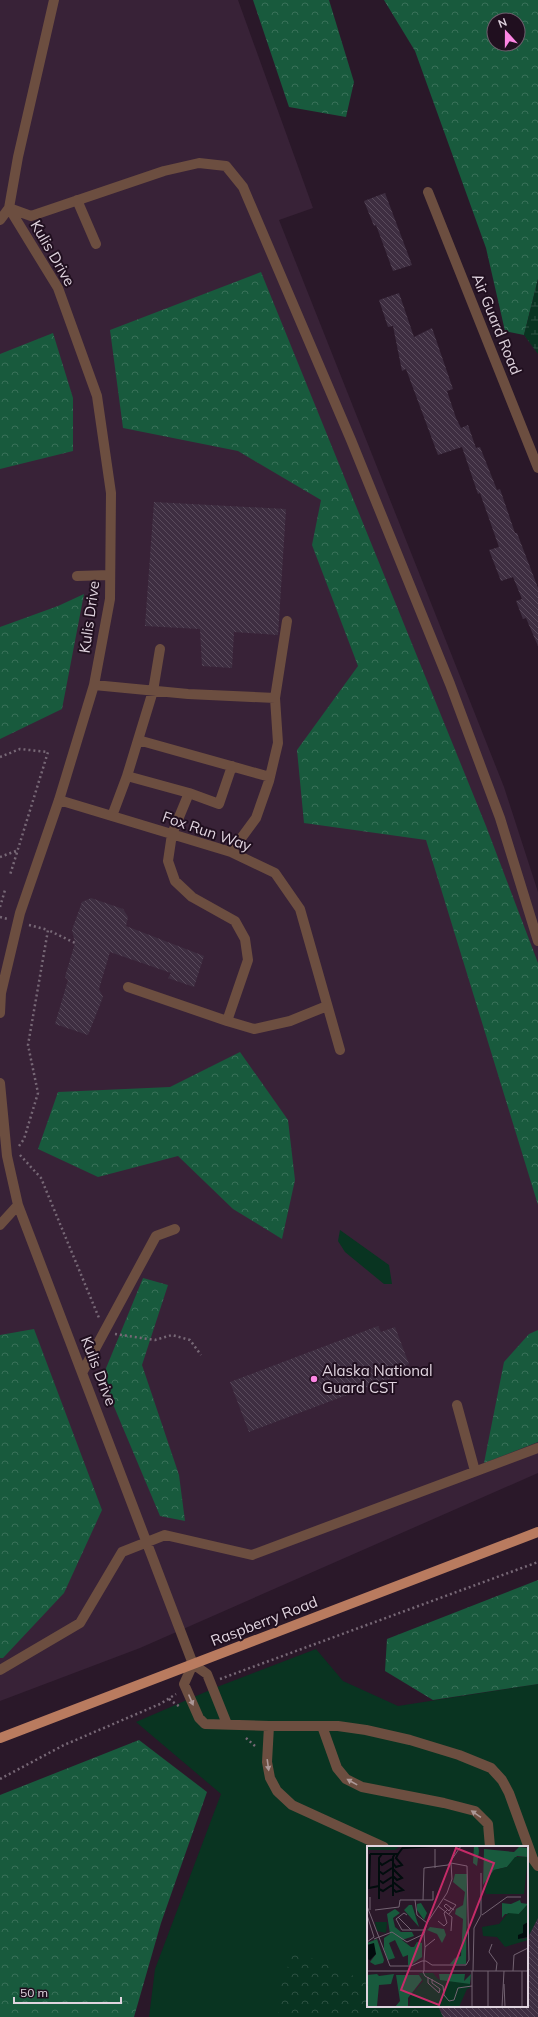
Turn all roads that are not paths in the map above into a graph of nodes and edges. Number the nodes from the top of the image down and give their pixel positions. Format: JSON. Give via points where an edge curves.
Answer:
{"nodes":[{"id":1,"x":54,"y":0,"type":"edge"},
{"id":2,"x":428,"y":192,"type":"dead end"},
{"id":3,"x":77,"y":200,"type":"junction"},
{"id":4,"x":9,"y":208,"type":"junction"},
{"id":5,"x":0,"y":220,"type":"edge"},
{"id":6,"x":96,"y":244,"type":"dead end"},
{"id":7,"x":538,"y":468,"type":"edge"},
{"id":8,"x":110,"y":575,"type":"junction"},
{"id":9,"x":77,"y":576,"type":"dead end"},
{"id":10,"x":287,"y":621,"type":"dead end"},
{"id":11,"x":160,"y":649,"type":"dead end"},
{"id":12,"x":94,"y":685,"type":"junction"},
{"id":13,"x":153,"y":691,"type":"junction"},
{"id":14,"x":275,"y":698,"type":"junction"},
{"id":15,"x":138,"y":740,"type":"junction"},
{"id":16,"x":232,"y":766,"type":"junction"},
{"id":17,"x":127,"y":776,"type":"junction"},
{"id":18,"x":270,"y":777,"type":"junction"},
{"id":19,"x":189,"y":793,"type":"junction"},
{"id":20,"x":59,"y":800,"type":"junction"},
{"id":21,"x":112,"y":816,"type":"junction"},
{"id":22,"x":172,"y":834,"type":"junction"},
{"id":23,"x":231,"y":852,"type":"junction"},
{"id":24,"x":538,"y":942,"type":"edge"},
{"id":25,"x":128,"y":988,"type":"dead end"},
{"id":26,"x":327,"y":1006,"type":"junction"},
{"id":27,"x":0,"y":1013,"type":"edge"},
{"id":28,"x":227,"y":1021,"type":"junction"},
{"id":29,"x":340,"y":1050,"type":"dead end"},
{"id":30,"x":0,"y":1083,"type":"edge"},
{"id":31,"x":4,"y":1161,"type":"edge"},
{"id":32,"x":18,"y":1205,"type":"junction"},
{"id":33,"x":0,"y":1225,"type":"edge"},
{"id":34,"x":175,"y":1229,"type":"dead end"},
{"id":35,"x":83,"y":1371,"type":"junction"},
{"id":36,"x":457,"y":1405,"type":"dead end"},
{"id":37,"x":538,"y":1448,"type":"edge"},
{"id":38,"x":475,"y":1471,"type":"junction"},
{"id":39,"x":538,"y":1532,"type":"edge"},
{"id":40,"x":148,"y":1542,"type":"junction"},
{"id":41,"x":193,"y":1664,"type":"junction"},
{"id":42,"x":0,"y":1670,"type":"edge"},
{"id":43,"x":227,"y":1724,"type":"junction"},
{"id":44,"x":269,"y":1726,"type":"junction"},
{"id":45,"x":322,"y":1726,"type":"junction"},
{"id":46,"x":0,"y":1738,"type":"edge"},
{"id":47,"x":382,"y":1846,"type":"edge"},
{"id":48,"x":490,"y":1846,"type":"edge"},
{"id":49,"x":538,"y":1866,"type":"edge"}],
"edges":[{"from":1,"to":4,"type":"street"},
{"from":2,"to":7,"type":"street","name":"Air Guard Road"},
{"from":3,"to":4,"type":"street","via":[[31,216]]},
{"from":3,"to":6,"type":"street"},
{"from":3,"to":24,"type":"street","via":[[164,171],[200,164],[226,166],[243,186],[351,440],[450,684],[500,818]]},
{"from":4,"to":5,"type":"street"},
{"from":4,"to":8,"type":"street","name":"Kulis Drive","via":[[58,288],[97,396],[111,493]]},
{"from":8,"to":9,"type":"street"},
{"from":8,"to":12,"type":"street","name":"Kulis Drive","via":[[110,599]]},
{"from":10,"to":14,"type":"street"},
{"from":11,"to":13,"type":"street"},
{"from":12,"to":13,"type":"street"},
{"from":12,"to":20,"type":"street","name":"Kulis Drive"},
{"from":13,"to":14,"type":"street"},
{"from":13,"to":15,"type":"street"},
{"from":14,"to":18,"type":"street","via":[[278,743]]},
{"from":15,"to":16,"type":"street"},
{"from":15,"to":17,"type":"street"},
{"from":16,"to":18,"type":"street"},
{"from":16,"to":19,"type":"street","via":[[219,804]]},
{"from":17,"to":19,"type":"street"},
{"from":17,"to":21,"type":"street"},
{"from":18,"to":23,"type":"street","via":[[256,818]]},
{"from":19,"to":22,"type":"street"},
{"from":20,"to":21,"type":"street","name":"Fox Run Way"},
{"from":20,"to":27,"type":"street","name":"Kulis Drive","via":[[20,913],[1,993]]},
{"from":21,"to":22,"type":"street","name":"Fox Run Way"},
{"from":22,"to":23,"type":"street","name":"Fox Run Way"},
{"from":22,"to":28,"type":"street","via":[[168,861],[175,881],[192,897],[235,921],[245,939],[248,960]]},
{"from":23,"to":26,"type":"street","name":"Fox Run Way","via":[[275,873],[300,909]]},
{"from":25,"to":28,"type":"street"},
{"from":26,"to":28,"type":"street","via":[[290,1021],[254,1029]]},
{"from":26,"to":29,"type":"street","name":"Fox Run Way"},
{"from":30,"to":31,"type":"street","name":"Kulis Drive"},
{"from":31,"to":32,"type":"street","name":"Kulis Drive"},
{"from":32,"to":33,"type":"street"},
{"from":32,"to":35,"type":"street","name":"Kulis Drive"},
{"from":34,"to":35,"type":"street","via":[[156,1236]]},
{"from":35,"to":40,"type":"street","name":"Kulis Drive"},
{"from":36,"to":38,"type":"street"},
{"from":37,"to":38,"type":"street"},
{"from":38,"to":40,"type":"street","via":[[252,1554],[165,1535]]},
{"from":39,"to":41,"type":"main road","name":"Raspberry Road"},
{"from":40,"to":41,"type":"street","name":"Kulis Drive"},
{"from":40,"to":42,"type":"street","via":[[122,1552],[80,1623]]},
{"from":41,"to":43,"type":"street","via":[[207,1674]]},
{"from":41,"to":43,"type":"street","one_way":true,"via":[[184,1684],[199,1718],[205,1724]]},
{"from":41,"to":46,"type":"main road","name":"Raspberry Road"},
{"from":43,"to":44,"type":"street"},
{"from":44,"to":45,"type":"street"},
{"from":44,"to":47,"type":"street","one_way":true,"via":[[267,1762],[270,1778],[277,1791],[292,1805]]},
{"from":48,"to":45,"type":"street","one_way":true,"via":[[488,1824],[475,1811],[362,1787],[346,1779],[337,1768]]},
{"from":45,"to":49,"type":"street","via":[[366,1730],[410,1740],[491,1768],[509,1793],[533,1859]]}]}
